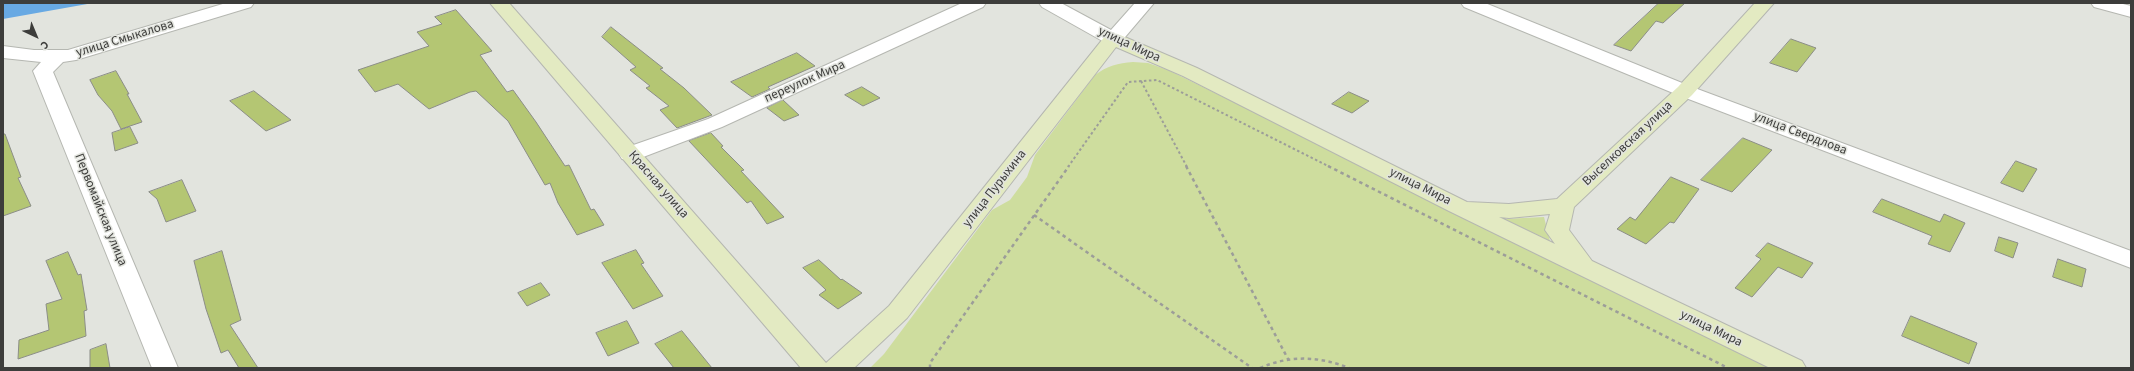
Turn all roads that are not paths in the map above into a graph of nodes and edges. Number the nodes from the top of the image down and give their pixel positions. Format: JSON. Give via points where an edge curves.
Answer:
{"nodes":[{"id":1,"x":245,"y":3,"type":"edge"},
{"id":2,"x":499,"y":3,"type":"edge"},
{"id":3,"x":977,"y":3,"type":"edge"},
{"id":4,"x":1048,"y":3,"type":"edge"},
{"id":5,"x":1145,"y":3,"type":"edge"},
{"id":6,"x":1470,"y":3,"type":"edge"},
{"id":7,"x":1765,"y":3,"type":"edge"},
{"id":8,"x":2100,"y":3,"type":"edge"},
{"id":9,"x":2131,"y":12,"type":"edge"},
{"id":10,"x":1113,"y":39,"type":"junction"},
{"id":11,"x":3,"y":52,"type":"edge"},
{"id":12,"x":58,"y":56,"type":"junction"},
{"id":13,"x":1685,"y":91,"type":"junction"},
{"id":14,"x":630,"y":154,"type":"junction"},
{"id":15,"x":1563,"y":205,"type":"junction"},
{"id":16,"x":1457,"y":206,"type":"junction"},
{"id":17,"x":2131,"y":260,"type":"edge"},
{"id":18,"x":1583,"y":268,"type":"junction"},
{"id":19,"x":165,"y":368,"type":"edge"},
{"id":20,"x":816,"y":368,"type":"edge"},
{"id":21,"x":836,"y":368,"type":"edge"},
{"id":22,"x":1793,"y":368,"type":"edge"}],
"edges":[{"from":1,"to":12,"type":"street","name":"улица Смыкалова","via":[[69,56]]},
{"from":2,"to":14,"type":"street","name":"Красная улица"},
{"from":3,"to":14,"type":"street","name":"переулок Мира","via":[[715,123]]},
{"from":4,"to":10,"type":"street","name":"улица Мира"},
{"from":5,"to":10,"type":"street","name":"улица Пурыхина"},
{"from":6,"to":13,"type":"street","name":"улица Свердлова"},
{"from":7,"to":13,"type":"street","name":"Выселковская улица"},
{"from":8,"to":9,"type":"street"},
{"from":10,"to":16,"type":"street","name":"улица Мира","via":[[1190,72]]},
{"from":10,"to":21,"type":"street","name":"улица Пурыхина","via":[[898,312]]},
{"from":11,"to":12,"type":"street","name":"улица Смыкалова"},
{"from":12,"to":19,"type":"street","name":"Первомайская улица","via":[[43,71]]},
{"from":13,"to":15,"type":"street","name":"Выселковская улица"},
{"from":13,"to":17,"type":"street","name":"улица Свердлова"},
{"from":14,"to":20,"type":"street","name":"Красная улица"},
{"from":15,"to":16,"type":"street","via":[[1509,211]]},
{"from":15,"to":18,"type":"street","via":[[1557,230]]},
{"from":16,"to":18,"type":"street","name":"улица Мира"},
{"from":18,"to":22,"type":"street","name":"улица Мира"}]}
